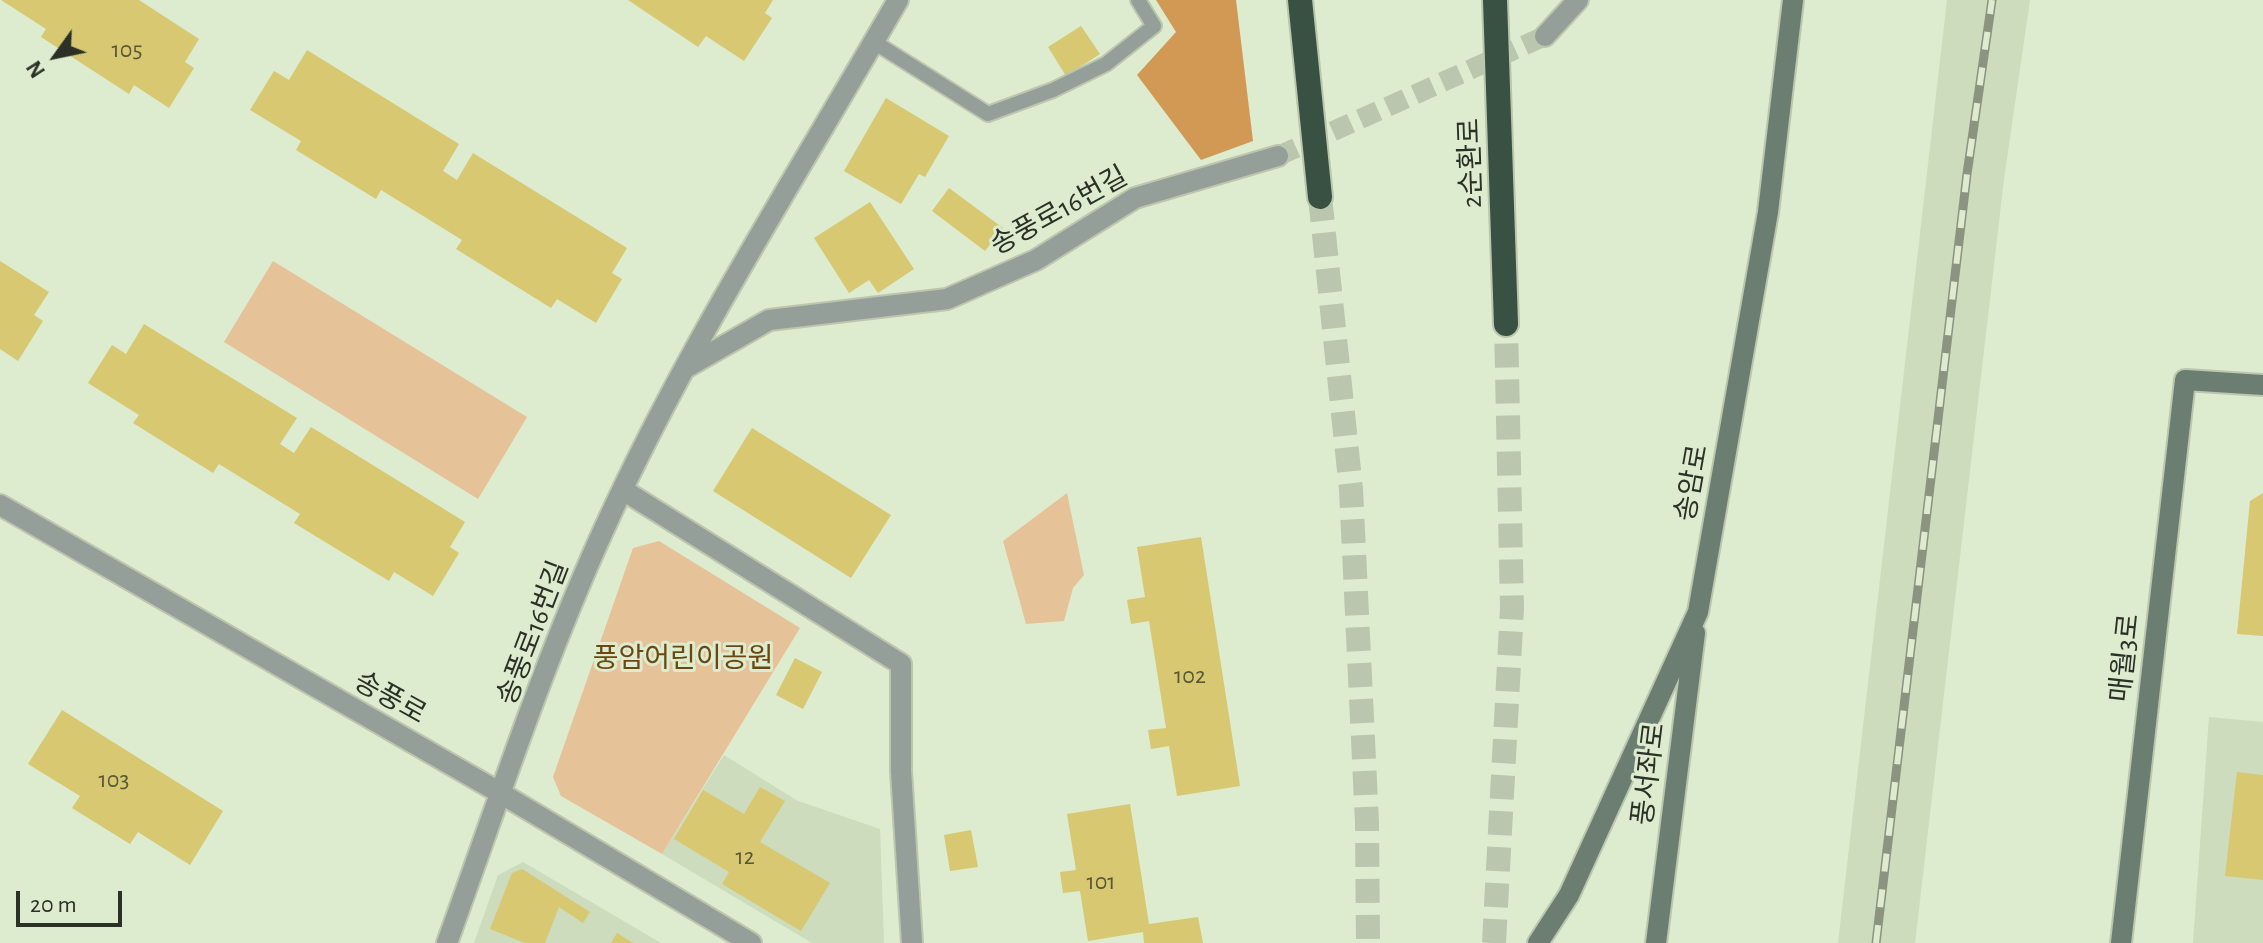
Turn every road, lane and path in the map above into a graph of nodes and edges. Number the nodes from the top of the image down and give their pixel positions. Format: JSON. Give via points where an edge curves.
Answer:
{"nodes":[{"id":1,"x":898,"y":0,"type":"edge"},
{"id":2,"x":1138,"y":0,"type":"edge"},
{"id":3,"x":1300,"y":0,"type":"edge"},
{"id":4,"x":1495,"y":0,"type":"edge"},
{"id":5,"x":1578,"y":0,"type":"edge"},
{"id":6,"x":1793,"y":0,"type":"edge"},
{"id":7,"x":1545,"y":36,"type":"tunnel mouth"},
{"id":8,"x":874,"y":42,"type":"junction"},
{"id":9,"x":1278,"y":156,"type":"tunnel mouth"},
{"id":10,"x":1320,"y":197,"type":"tunnel mouth"},
{"id":11,"x":1506,"y":324,"type":"tunnel mouth"},
{"id":12,"x":687,"y":367,"type":"junction"},
{"id":13,"x":2263,"y":385,"type":"edge"},
{"id":14,"x":623,"y":490,"type":"junction"},
{"id":15,"x":0,"y":505,"type":"edge"},
{"id":16,"x":1698,"y":612,"type":"junction"},
{"id":17,"x":502,"y":794,"type":"junction"},
{"id":18,"x":447,"y":943,"type":"edge"},
{"id":19,"x":751,"y":943,"type":"edge"},
{"id":20,"x":912,"y":943,"type":"edge"},
{"id":21,"x":1538,"y":943,"type":"edge"},
{"id":22,"x":1656,"y":943,"type":"edge"},
{"id":23,"x":2121,"y":943,"type":"edge"}],
"edges":[{"from":1,"to":8,"type":"street","name":"송풍로16번길"},
{"from":2,"to":8,"type":"lane","via":[[1154,26],[1106,64],[988,114]]},
{"from":3,"to":10,"type":"highway"},
{"from":4,"to":11,"type":"highway","name":"2순환로"},
{"from":5,"to":7,"type":"street"},
{"from":6,"to":16,"type":"street","name":"송암로","via":[[1768,212]]},
{"from":8,"to":12,"type":"street","name":"송풍로16번길"},
{"from":9,"to":12,"type":"street","name":"송풍로16번길","via":[[1135,198],[1036,260],[947,299],[769,320]]},
{"from":12,"to":14,"type":"street","name":"송풍로16번길"},
{"from":13,"to":23,"type":"street","name":"매월3로","via":[[2185,380]]},
{"from":14,"to":17,"type":"street","name":"송풍로16번길","via":[[552,654]]},
{"from":14,"to":20,"type":"street","via":[[901,664],[901,771]]},
{"from":15,"to":17,"type":"street","name":"송풍로"},
{"from":16,"to":21,"type":"street","name":"송암로","via":[[1569,895]]},
{"from":16,"to":22,"type":"street","name":"풍서좌로"},
{"from":17,"to":18,"type":"street","name":"송풍로16번길"},
{"from":17,"to":19,"type":"street","name":"송풍로"}]}
